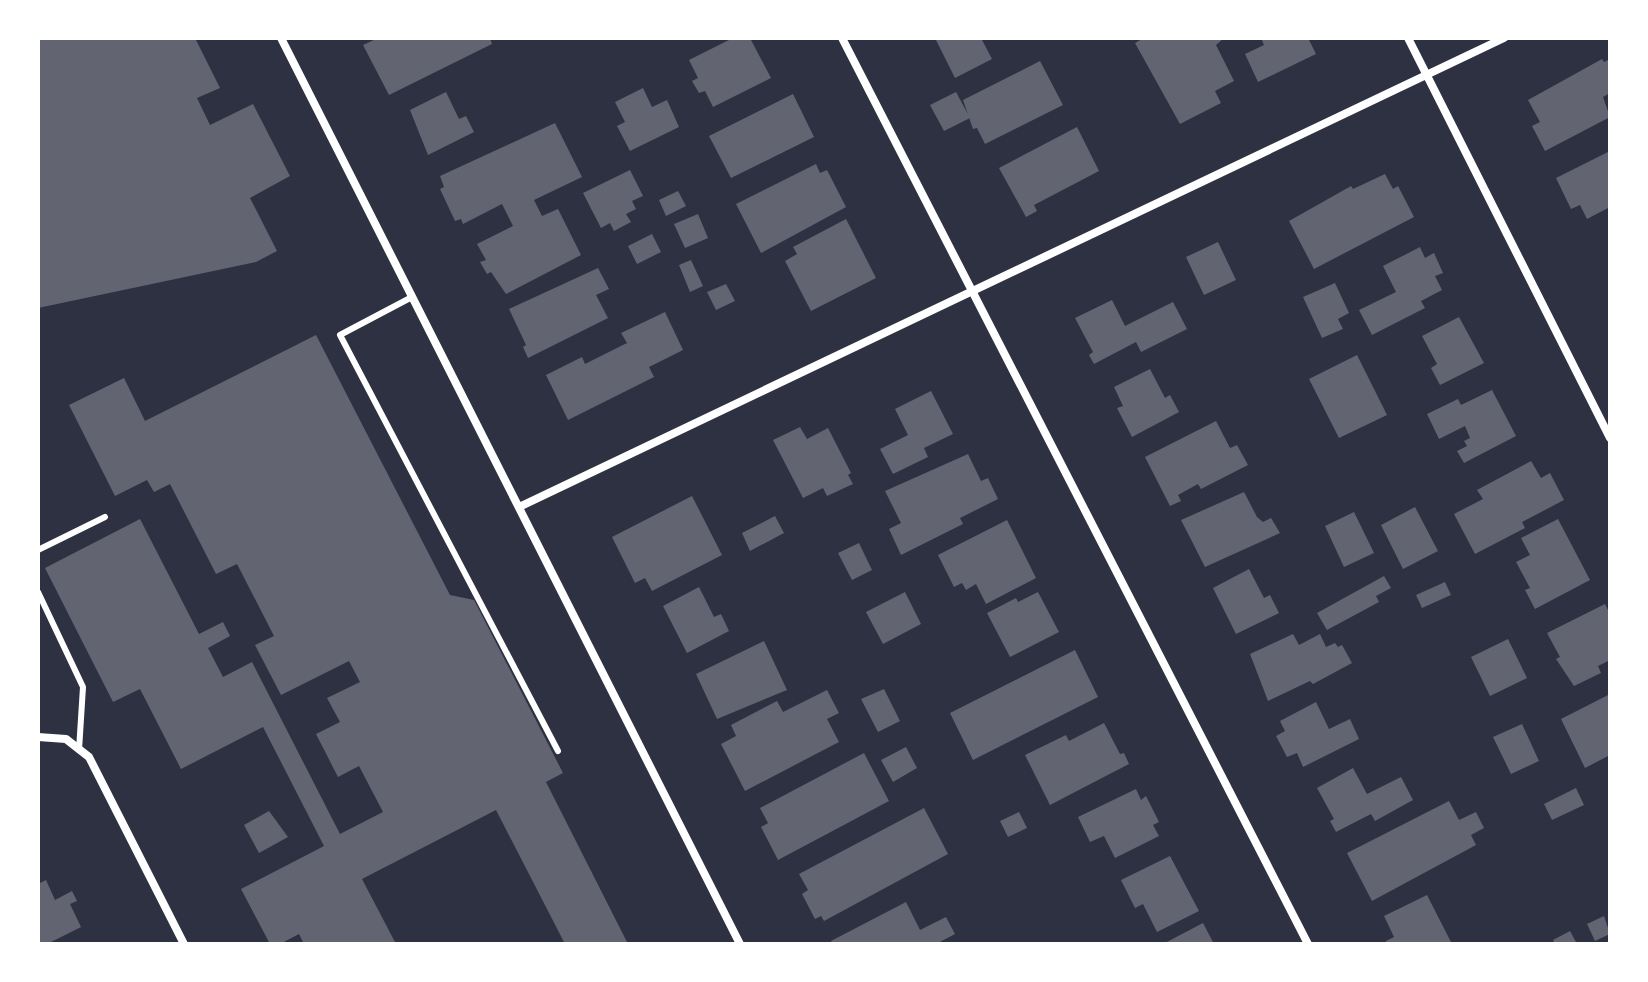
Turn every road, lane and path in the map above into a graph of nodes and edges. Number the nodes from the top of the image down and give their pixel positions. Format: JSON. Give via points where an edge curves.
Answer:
{"nodes":[{"id":1,"x":281,"y":38,"type":"edge"},
{"id":2,"x":842,"y":38,"type":"edge"},
{"id":3,"x":1408,"y":38,"type":"edge"},
{"id":4,"x":1504,"y":38,"type":"edge"},
{"id":5,"x":1427,"y":74,"type":"junction"},
{"id":6,"x":970,"y":290,"type":"junction"},
{"id":7,"x":412,"y":297,"type":"junction"},
{"id":8,"x":1610,"y":438,"type":"edge"},
{"id":9,"x":519,"y":507,"type":"junction"},
{"id":10,"x":105,"y":517,"type":"dead end"},
{"id":11,"x":38,"y":550,"type":"edge"},
{"id":12,"x":38,"y":592,"type":"edge"},
{"id":13,"x":38,"y":737,"type":"edge"},
{"id":14,"x":79,"y":750,"type":"junction"},
{"id":15,"x":558,"y":751,"type":"dead end"},
{"id":16,"x":184,"y":944,"type":"edge"},
{"id":17,"x":740,"y":944,"type":"edge"},
{"id":18,"x":1308,"y":944,"type":"edge"}],
"edges":[{"from":1,"to":7,"type":"street"},
{"from":2,"to":6,"type":"street"},
{"from":3,"to":5,"type":"street"},
{"from":4,"to":5,"type":"street"},
{"from":5,"to":6,"type":"street"},
{"from":5,"to":8,"type":"street"},
{"from":6,"to":9,"type":"street"},
{"from":6,"to":18,"type":"street"},
{"from":7,"to":9,"type":"street"},
{"from":7,"to":15,"type":"lane","via":[[340,335]]},
{"from":9,"to":17,"type":"street"},
{"from":10,"to":11,"type":"lane"},
{"from":12,"to":14,"type":"lane","via":[[83,687]]},
{"from":13,"to":14,"type":"street","via":[[66,739]]},
{"from":14,"to":16,"type":"street","via":[[89,757]]}]}
